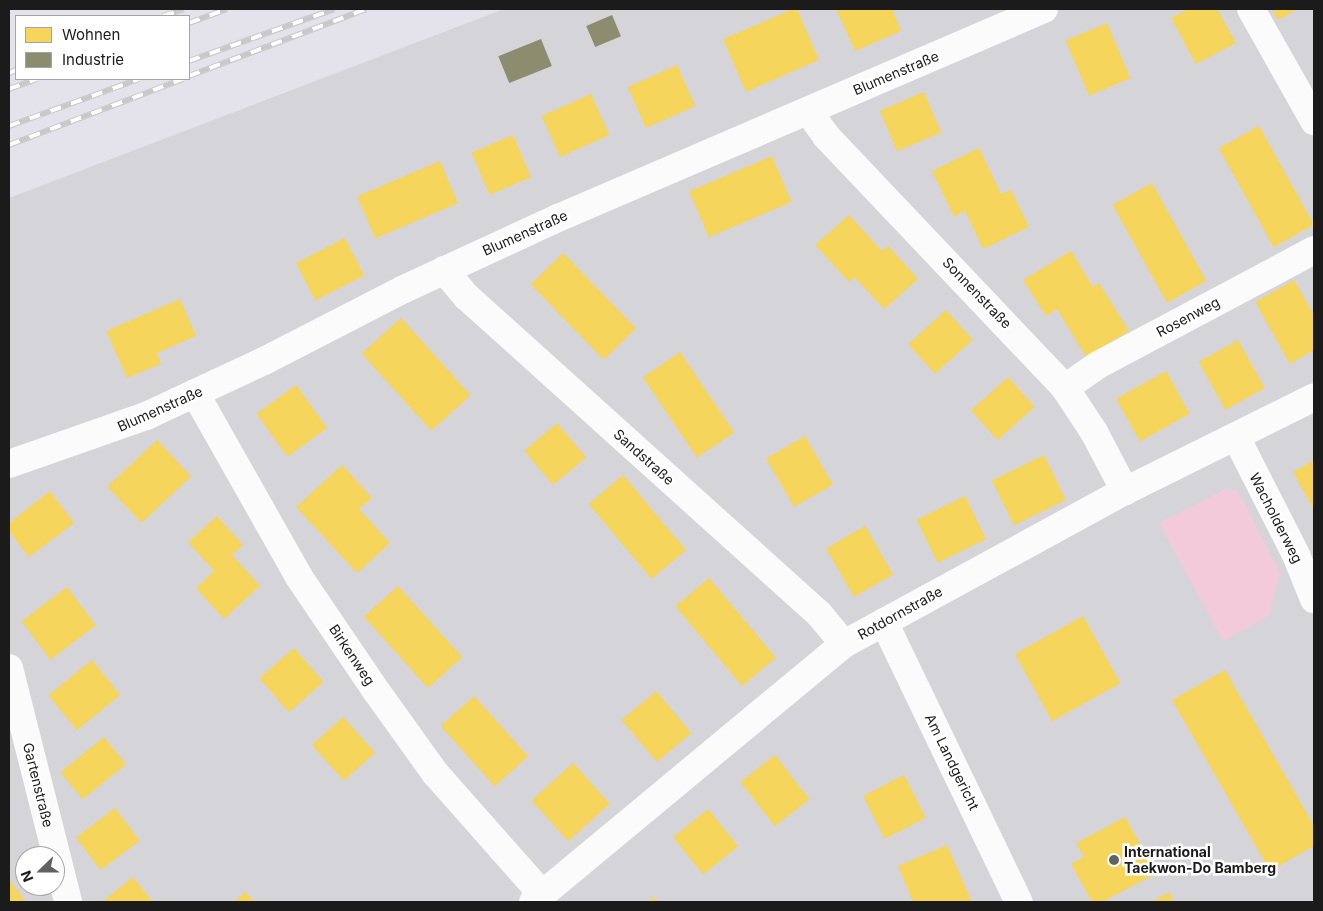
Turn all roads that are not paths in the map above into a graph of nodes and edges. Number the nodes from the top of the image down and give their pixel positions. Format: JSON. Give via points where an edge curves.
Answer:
{"nodes":[{"id":1,"x":1044,"y":9,"type":"edge"},
{"id":2,"x":1251,"y":9,"type":"edge"},
{"id":3,"x":808,"y":111,"type":"junction"},
{"id":4,"x":1314,"y":121,"type":"edge"},
{"id":5,"x":1314,"y":250,"type":"edge"},
{"id":6,"x":444,"y":270,"type":"junction"},
{"id":7,"x":1065,"y":388,"type":"junction"},
{"id":8,"x":195,"y":393,"type":"junction"},
{"id":9,"x":1314,"y":397,"type":"edge"},
{"id":10,"x":1236,"y":438,"type":"junction"},
{"id":11,"x":9,"y":464,"type":"edge"},
{"id":12,"x":1125,"y":491,"type":"junction"},
{"id":13,"x":1314,"y":599,"type":"edge"},
{"id":14,"x":884,"y":622,"type":"junction"},
{"id":15,"x":844,"y":644,"type":"junction"},
{"id":16,"x":9,"y":668,"type":"edge"},
{"id":17,"x":538,"y":898,"type":"edge"},
{"id":18,"x":68,"y":902,"type":"edge"},
{"id":19,"x":1019,"y":902,"type":"edge"}],
"edges":[{"from":1,"to":3,"type":"street","name":"Blumenstraße"},
{"from":2,"to":4,"type":"street"},
{"from":3,"to":6,"type":"street","name":"Blumenstraße"},
{"from":3,"to":7,"type":"street","name":"Sonnenstraße","via":[[826,136]]},
{"from":5,"to":7,"type":"street","name":"Rosenweg","via":[[1098,365]]},
{"from":6,"to":8,"type":"street","name":"Blumenstraße"},
{"from":6,"to":15,"type":"street","name":"Sandstraße","via":[[467,297],[819,614]]},
{"from":7,"to":12,"type":"street","name":"Sonnenstraße","via":[[1094,432]]},
{"from":8,"to":11,"type":"street","name":"Blumenstraße","via":[[112,430]]},
{"from":8,"to":17,"type":"street","name":"Birkenweg","via":[[299,577],[377,692],[435,773]]},
{"from":9,"to":10,"type":"street","name":"Rotdornstraße"},
{"from":10,"to":12,"type":"street","name":"Rotdornstraße"},
{"from":10,"to":13,"type":"street","name":"Wacholderweg","via":[[1296,555]]},
{"from":12,"to":14,"type":"street","name":"Rotdornstraße"},
{"from":14,"to":15,"type":"street","name":"Rotdornstraße"},
{"from":14,"to":19,"type":"street","name":"Am Landgericht"},
{"from":15,"to":17,"type":"street","name":"Rotdornstraße"},
{"from":16,"to":18,"type":"street","name":"Gartenstraße"}]}
